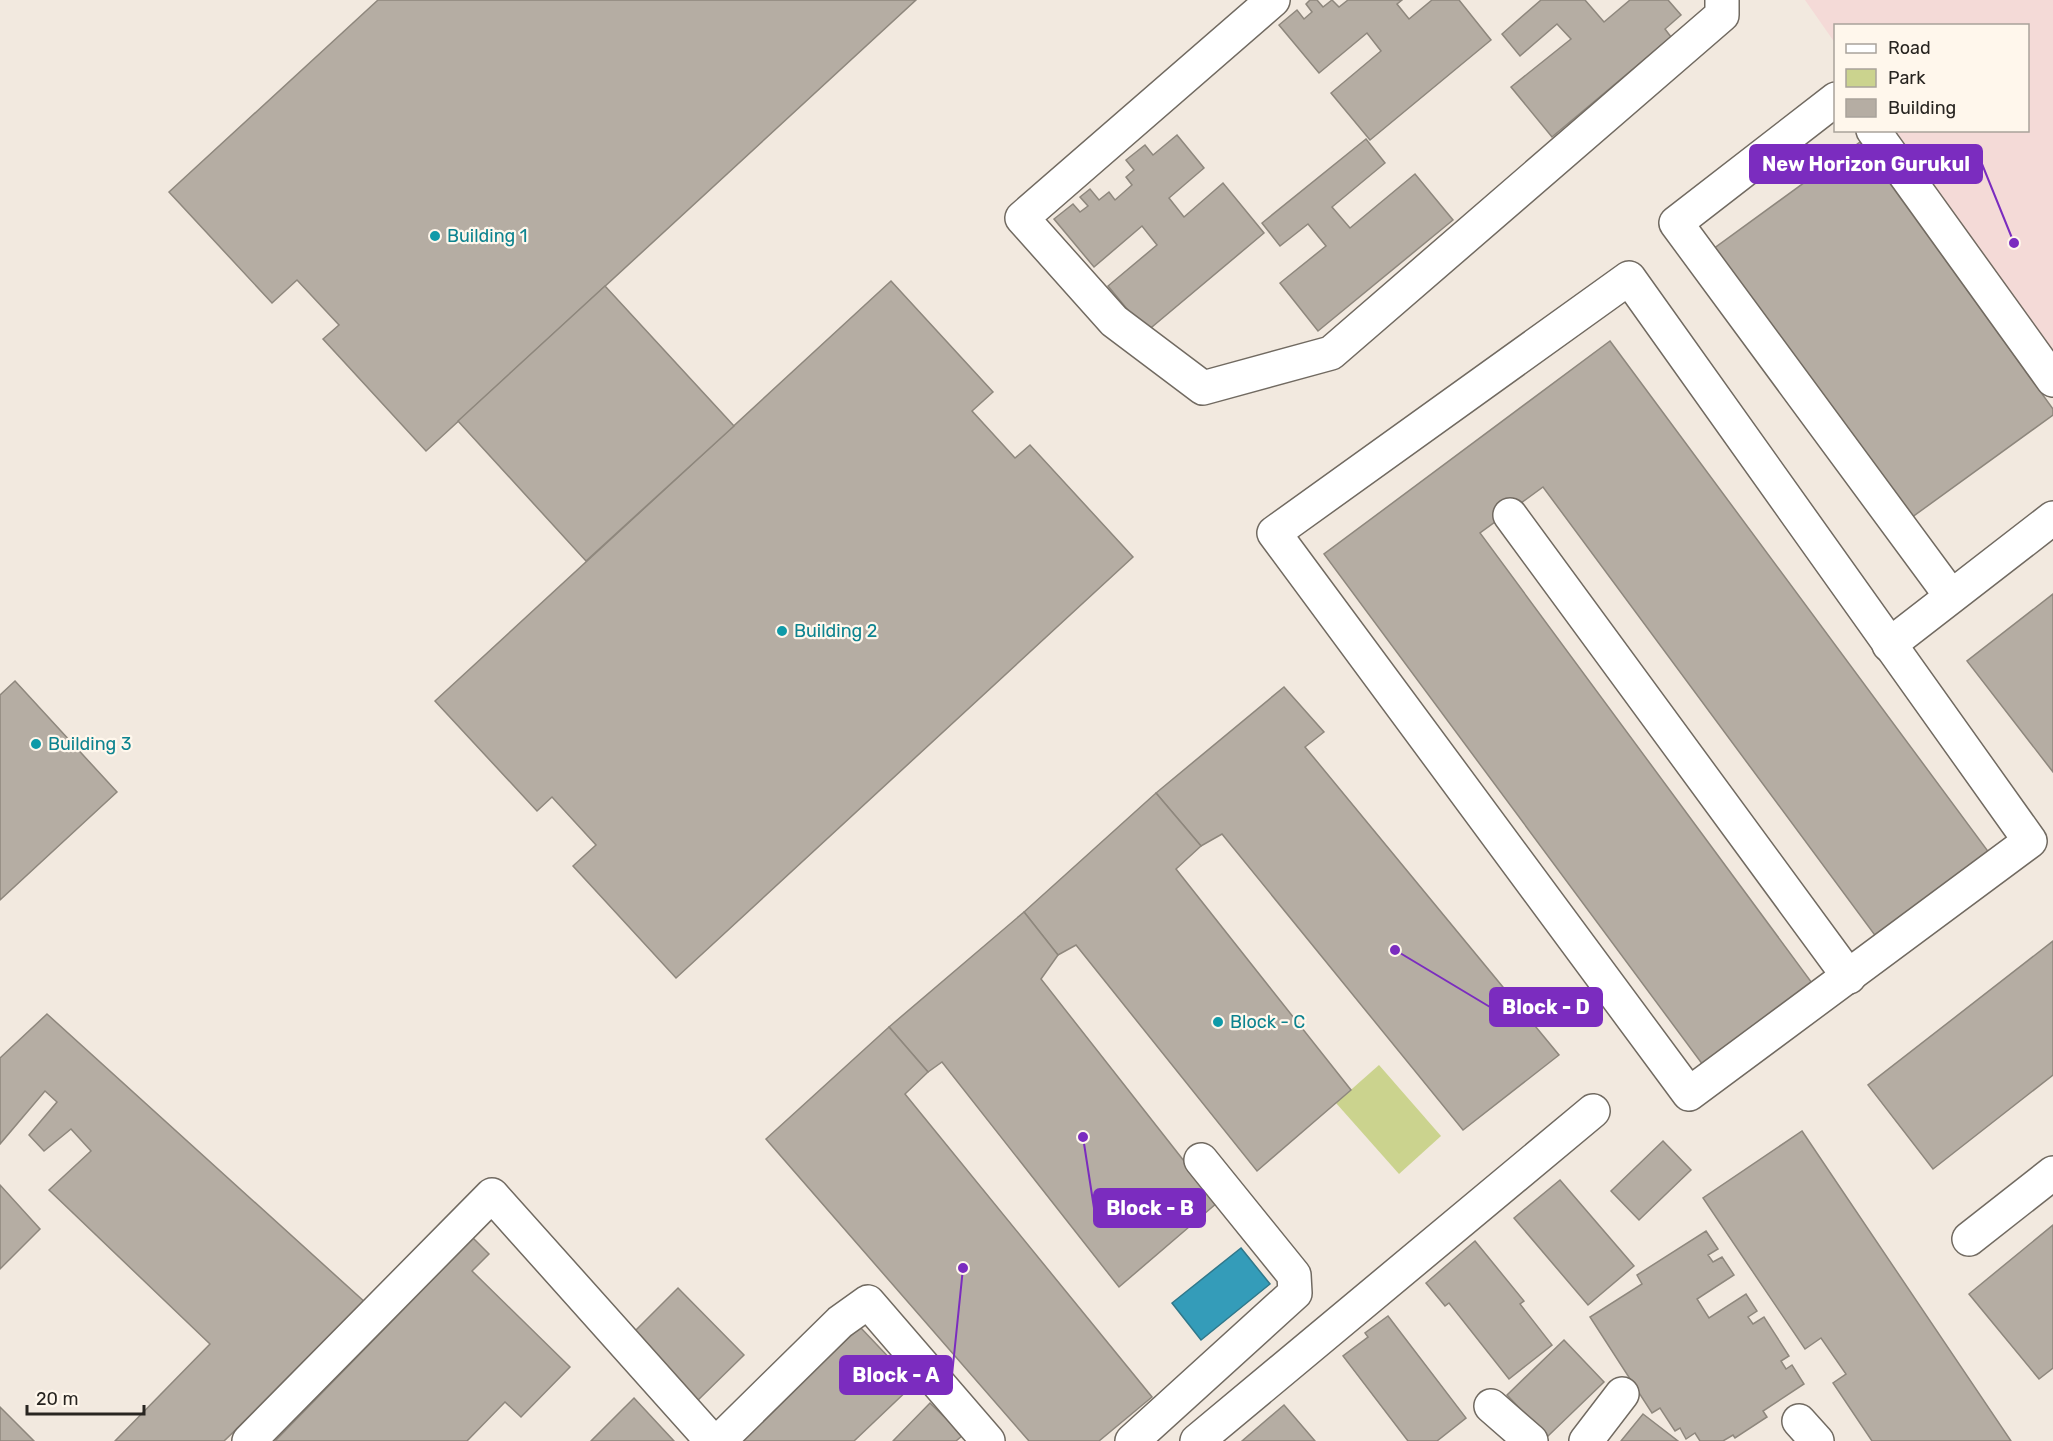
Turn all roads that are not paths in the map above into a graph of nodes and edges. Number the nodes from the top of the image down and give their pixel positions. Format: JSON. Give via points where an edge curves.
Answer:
{"nodes":[{"id":1,"x":1272,"y":0,"type":"edge"},
{"id":2,"x":1722,"y":0,"type":"edge"},
{"id":3,"x":1834,"y":101,"type":"edge"},
{"id":4,"x":1874,"y":132,"type":"edge"},
{"id":5,"x":2053,"y":380,"type":"edge"},
{"id":6,"x":1510,"y":515,"type":"dead end"},
{"id":7,"x":2053,"y":518,"type":"edge"},
{"id":8,"x":1952,"y":596,"type":"junction"},
{"id":9,"x":1889,"y":645,"type":"junction"},
{"id":10,"x":1849,"y":977,"type":"junction"},
{"id":11,"x":1593,"y":1111,"type":"dead end"},
{"id":12,"x":1201,"y":1160,"type":"dead end"},
{"id":13,"x":2053,"y":1173,"type":"edge"},
{"id":14,"x":1970,"y":1239,"type":"dead end"},
{"id":15,"x":1622,"y":1394,"type":"dead end"},
{"id":16,"x":1491,"y":1406,"type":"dead end"},
{"id":17,"x":249,"y":1441,"type":"edge"},
{"id":18,"x":712,"y":1441,"type":"edge"},
{"id":19,"x":719,"y":1441,"type":"edge"},
{"id":20,"x":988,"y":1441,"type":"edge"},
{"id":21,"x":1132,"y":1441,"type":"edge"},
{"id":22,"x":1197,"y":1441,"type":"edge"},
{"id":23,"x":1531,"y":1441,"type":"edge"},
{"id":24,"x":1586,"y":1441,"type":"edge"}],
"edges":[{"from":1,"to":2,"type":"street","via":[[1022,218],[1114,321],[1203,388],[1331,353],[1722,15]]},
{"from":3,"to":8,"type":"street","via":[[1676,223]]},
{"from":4,"to":5,"type":"street"},
{"from":6,"to":10,"type":"street"},
{"from":7,"to":8,"type":"street"},
{"from":8,"to":9,"type":"street"},
{"from":9,"to":10,"type":"street","via":[[2030,841]]},
{"from":9,"to":10,"type":"street","via":[[1629,278],[1274,533],[1689,1094]]},
{"from":11,"to":22,"type":"street"},
{"from":12,"to":21,"type":"street","via":[[1294,1275],[1295,1293]]},
{"from":13,"to":14,"type":"street"},
{"from":15,"to":24,"type":"street"},
{"from":16,"to":23,"type":"street"},
{"from":17,"to":18,"type":"street","via":[[492,1195]]},
{"from":19,"to":20,"type":"street","via":[[840,1322],[874,1295]]}]}
